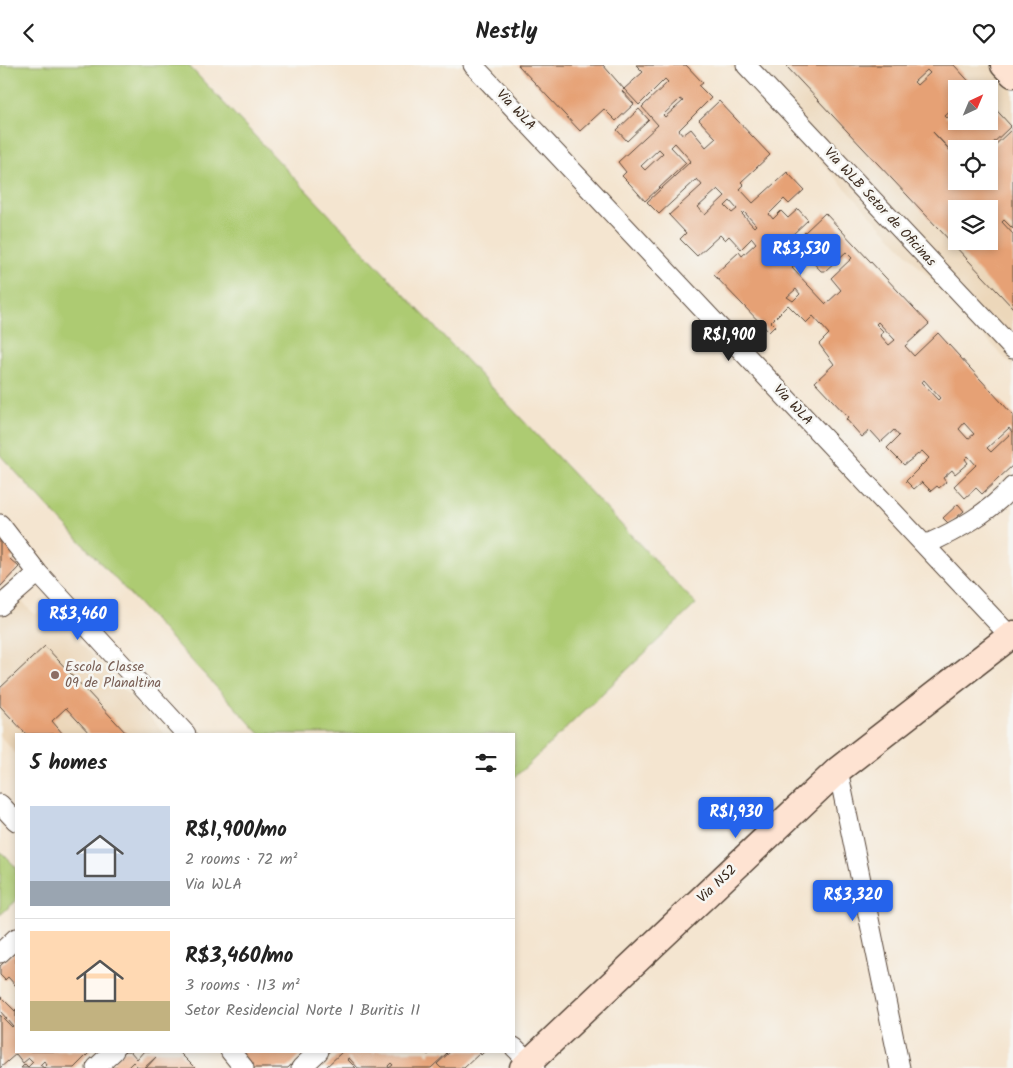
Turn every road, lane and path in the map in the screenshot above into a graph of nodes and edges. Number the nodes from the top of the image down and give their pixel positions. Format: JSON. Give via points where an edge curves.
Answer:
{"nodes":[{"id":1,"x":473,"y":65,"type":"edge"},
{"id":2,"x":746,"y":65,"type":"edge"},
{"id":3,"x":1004,"y":65,"type":"edge"},
{"id":4,"x":1013,"y":74,"type":"edge"},
{"id":5,"x":1013,"y":349,"type":"edge"},
{"id":6,"x":1013,"y":486,"type":"edge"},
{"id":7,"x":0,"y":524,"type":"edge"},
{"id":8,"x":925,"y":545,"type":"junction"},
{"id":9,"x":38,"y":573,"type":"junction"},
{"id":10,"x":0,"y":606,"type":"edge"},
{"id":11,"x":1012,"y":635,"type":"edge"},
{"id":12,"x":185,"y":733,"type":"edge"},
{"id":13,"x":838,"y":770,"type":"junction"},
{"id":14,"x":1,"y":807,"type":"edge"},
{"id":15,"x":15,"y":820,"type":"edge"},
{"id":16,"x":15,"y":939,"type":"edge"},
{"id":17,"x":0,"y":953,"type":"edge"},
{"id":18,"x":112,"y":1053,"type":"edge"},
{"id":19,"x":232,"y":1053,"type":"edge"},
{"id":20,"x":317,"y":1053,"type":"edge"},
{"id":21,"x":525,"y":1061,"type":"edge"},
{"id":22,"x":96,"y":1068,"type":"edge"},
{"id":23,"x":244,"y":1068,"type":"edge"},
{"id":24,"x":301,"y":1068,"type":"edge"},
{"id":25,"x":900,"y":1068,"type":"edge"}],
"edges":[{"from":1,"to":8,"type":"street","name":"Via WLA"},
{"from":2,"to":5,"type":"street","name":"Via WLB Setor de Oficinas"},
{"from":3,"to":4,"type":"street"},
{"from":6,"to":8,"type":"street","via":[[999,501],[962,527]]},
{"from":7,"to":9,"type":"street"},
{"from":8,"to":11,"type":"street","name":"Via WLA"},
{"from":9,"to":10,"type":"street"},
{"from":9,"to":12,"type":"street"},
{"from":11,"to":13,"type":"street","name":"Via NS2"},
{"from":13,"to":21,"type":"street","name":"Via NS2"},
{"from":13,"to":25,"type":"street"},
{"from":14,"to":15,"type":"street"},
{"from":16,"to":17,"type":"street"},
{"from":18,"to":22,"type":"street"},
{"from":19,"to":23,"type":"street"},
{"from":20,"to":24,"type":"street"}]}
